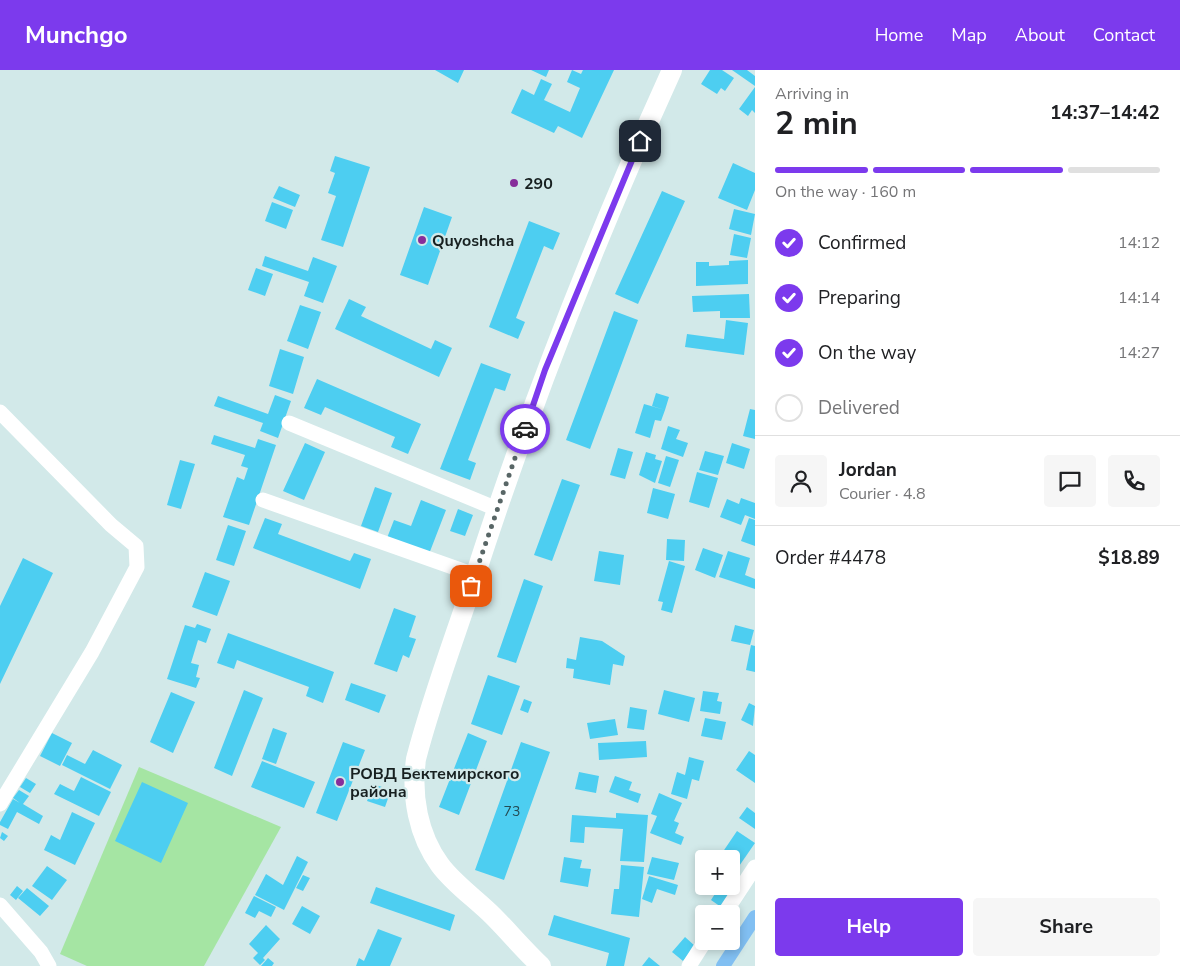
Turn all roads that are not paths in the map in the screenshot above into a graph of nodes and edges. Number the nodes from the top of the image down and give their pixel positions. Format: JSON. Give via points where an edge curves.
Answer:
{"nodes":[{"id":1,"x":672,"y":70,"type":"edge"},
{"id":2,"x":0,"y":412,"type":"edge"},
{"id":3,"x":290,"y":423,"type":"dead end"},
{"id":4,"x":263,"y":500,"type":"dead end"},
{"id":5,"x":497,"y":509,"type":"junction"},
{"id":6,"x":475,"y":575,"type":"junction"},
{"id":7,"x":0,"y":804,"type":"edge"},
{"id":8,"x":755,"y":867,"type":"edge"},
{"id":9,"x":0,"y":905,"type":"edge"},
{"id":10,"x":730,"y":905,"type":"edge"},
{"id":11,"x":699,"y":950,"type":"edge"},
{"id":12,"x":49,"y":966,"type":"edge"},
{"id":13,"x":540,"y":966,"type":"edge"},
{"id":14,"x":688,"y":966,"type":"edge"}],
"edges":[{"from":1,"to":5,"type":"street","via":[[622,181],[545,370]]},
{"from":2,"to":7,"type":"street","via":[[111,525],[136,546],[138,552],[137,567],[92,652]]},
{"from":3,"to":5,"type":"street"},
{"from":4,"to":6,"type":"street"},
{"from":5,"to":6,"type":"street"},
{"from":6,"to":13,"type":"street","via":[[416,759],[416,807],[440,865]]},
{"from":8,"to":10,"type":"street"},
{"from":9,"to":12,"type":"street","via":[[41,952]]},
{"from":11,"to":14,"type":"street"}]}
